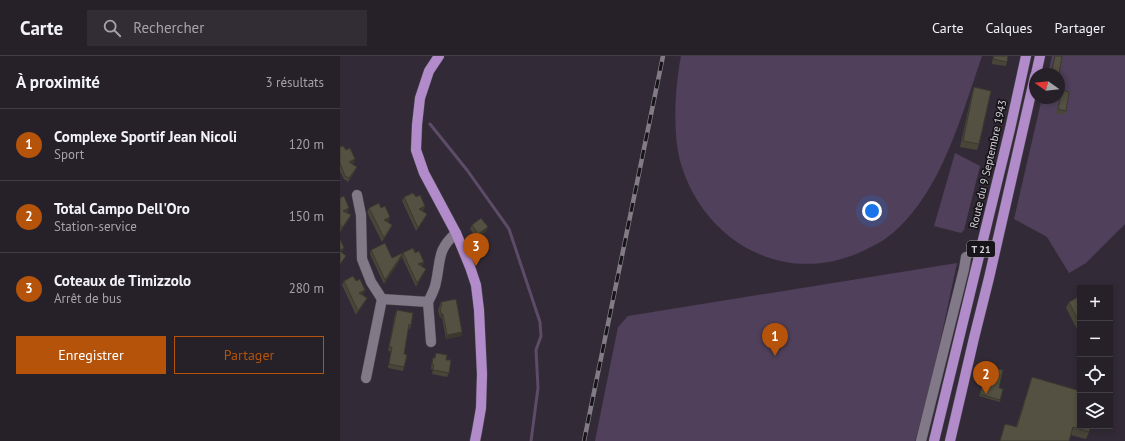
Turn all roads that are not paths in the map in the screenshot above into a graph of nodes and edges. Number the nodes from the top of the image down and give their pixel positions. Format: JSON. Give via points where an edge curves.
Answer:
{"nodes":[{"id":1,"x":439,"y":56,"type":"edge"},
{"id":2,"x":1026,"y":56,"type":"edge"},
{"id":3,"x":1040,"y":56,"type":"edge"},
{"id":4,"x":1037,"y":68,"type":"edge"},
{"id":5,"x":1029,"y":101,"type":"edge"},
{"id":6,"x":357,"y":195,"type":"dead end"},
{"id":7,"x":456,"y":233,"type":"junction"},
{"id":8,"x":966,"y":257,"type":"dead end"},
{"id":9,"x":382,"y":299,"type":"junction"},
{"id":10,"x":428,"y":302,"type":"junction"},
{"id":11,"x":431,"y":342,"type":"dead end"},
{"id":12,"x":366,"y":378,"type":"dead end"},
{"id":13,"x":475,"y":441,"type":"edge"},
{"id":14,"x":921,"y":441,"type":"edge"},
{"id":15,"x":934,"y":441,"type":"edge"},
{"id":16,"x":950,"y":441,"type":"edge"}],
"edges":[{"from":1,"to":7,"type":"main road","via":[[429,71],[420,98],[416,150],[424,174]]},
{"from":2,"to":15,"type":"main road","name":"Route du 9 Septembre 1943","number":"T 21"},
{"from":3,"to":4,"type":"main road","number":"T 21"},
{"from":5,"to":16,"type":"main road","number":"T 21"},
{"from":6,"to":9,"type":"street","via":[[361,215],[362,259],[371,282]]},
{"from":7,"to":10,"type":"street","via":[[442,249],[436,283]]},
{"from":7,"to":13,"type":"main road","via":[[476,285],[479,310],[481,408]]},
{"from":8,"to":14,"type":"street"},
{"from":9,"to":10,"type":"street"},
{"from":9,"to":12,"type":"street"},
{"from":10,"to":11,"type":"street"}]}
